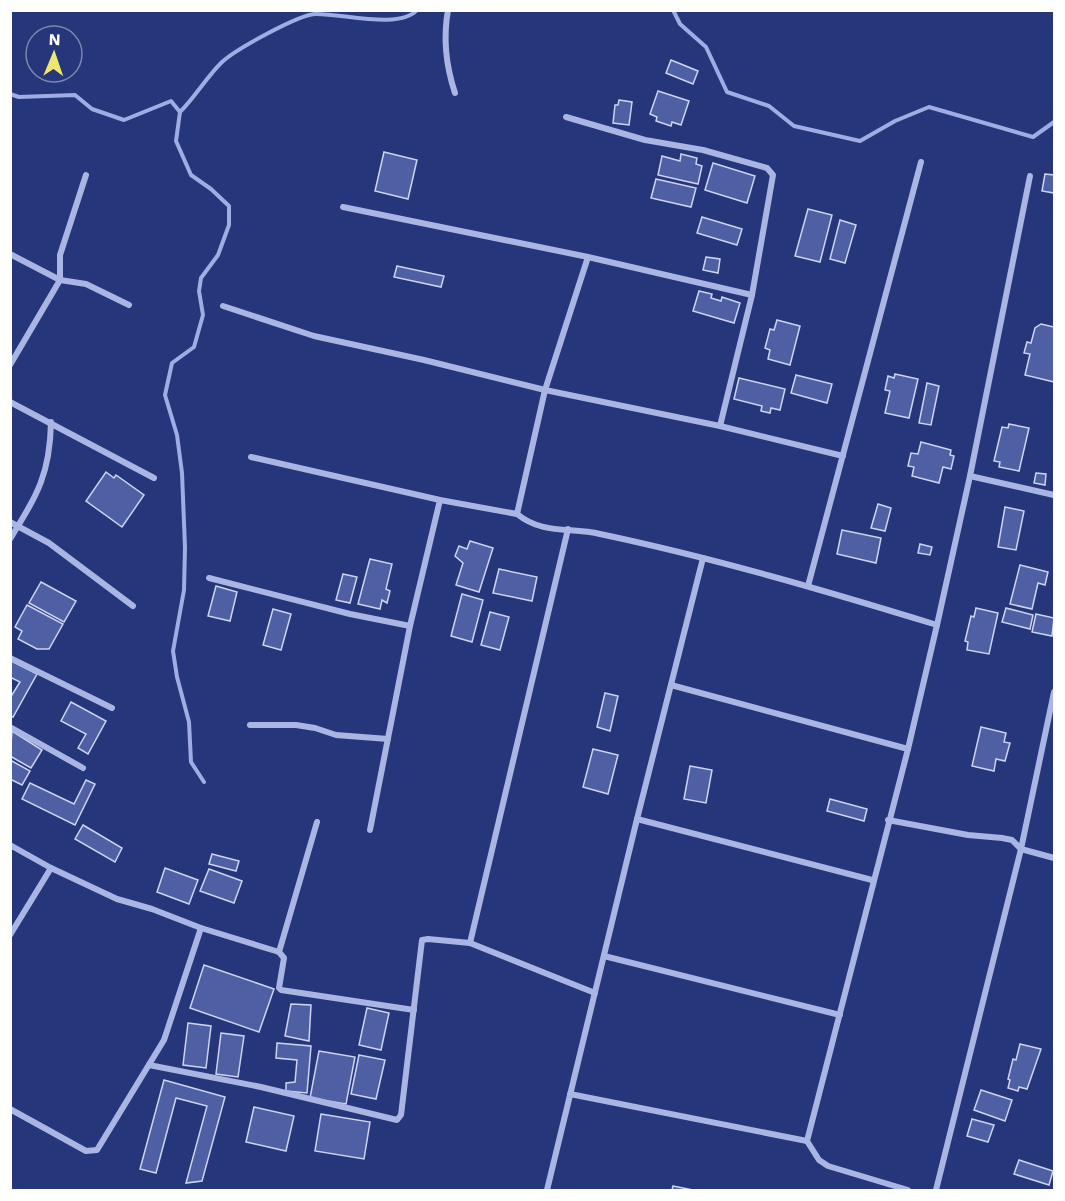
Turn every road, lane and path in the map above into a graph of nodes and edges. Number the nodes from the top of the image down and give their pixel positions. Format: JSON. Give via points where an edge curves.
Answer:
{"nodes":[{"id":1,"x":448,"y":10,"type":"edge"},
{"id":2,"x":455,"y":93,"type":"dead end"},
{"id":3,"x":566,"y":117,"type":"dead end"},
{"id":4,"x":921,"y":162,"type":"dead end"},
{"id":5,"x":86,"y":175,"type":"dead end"},
{"id":6,"x":1030,"y":176,"type":"dead end"},
{"id":7,"x":343,"y":207,"type":"dead end"},
{"id":8,"x":10,"y":254,"type":"edge"},
{"id":9,"x":588,"y":257,"type":"junction"},
{"id":10,"x":60,"y":280,"type":"junction"},
{"id":11,"x":752,"y":295,"type":"junction"},
{"id":12,"x":129,"y":305,"type":"dead end"},
{"id":13,"x":223,"y":306,"type":"dead end"},
{"id":14,"x":10,"y":365,"type":"edge"},
{"id":15,"x":545,"y":390,"type":"junction"},
{"id":16,"x":10,"y":402,"type":"edge"},
{"id":17,"x":51,"y":422,"type":"junction"},
{"id":18,"x":720,"y":426,"type":"junction"},
{"id":19,"x":843,"y":456,"type":"junction"},
{"id":20,"x":250,"y":457,"type":"dead end"},
{"id":21,"x":970,"y":476,"type":"junction"},
{"id":22,"x":154,"y":478,"type":"dead end"},
{"id":23,"x":1054,"y":495,"type":"edge"},
{"id":24,"x":440,"y":500,"type":"junction"},
{"id":25,"x":517,"y":514,"type":"junction"},
{"id":26,"x":10,"y":522,"type":"edge"},
{"id":27,"x":18,"y":526,"type":"junction"},
{"id":28,"x":567,"y":529,"type":"junction"},
{"id":29,"x":10,"y":539,"type":"edge"},
{"id":30,"x":703,"y":558,"type":"junction"},
{"id":31,"x":209,"y":578,"type":"dead end"},
{"id":32,"x":808,"y":586,"type":"junction"},
{"id":33,"x":133,"y":606,"type":"dead end"},
{"id":34,"x":937,"y":625,"type":"junction"},
{"id":35,"x":410,"y":626,"type":"junction"},
{"id":36,"x":10,"y":658,"type":"edge"},
{"id":37,"x":671,"y":685,"type":"junction"},
{"id":38,"x":1054,"y":692,"type":"edge"},
{"id":39,"x":112,"y":708,"type":"dead end"},
{"id":40,"x":250,"y":726,"type":"dead end"},
{"id":41,"x":10,"y":727,"type":"edge"},
{"id":42,"x":388,"y":739,"type":"junction"},
{"id":43,"x":1045,"y":739,"type":"junction"},
{"id":44,"x":1054,"y":741,"type":"edge"},
{"id":45,"x":908,"y":749,"type":"junction"},
{"id":46,"x":83,"y":768,"type":"dead end"},
{"id":47,"x":637,"y":819,"type":"junction"},
{"id":48,"x":888,"y":820,"type":"junction"},
{"id":49,"x":317,"y":822,"type":"dead end"},
{"id":50,"x":370,"y":830,"type":"dead end"},
{"id":51,"x":10,"y":845,"type":"edge"},
{"id":52,"x":1021,"y":849,"type":"junction"},
{"id":53,"x":1054,"y":858,"type":"edge"},
{"id":54,"x":51,"y":868,"type":"junction"},
{"id":55,"x":872,"y":880,"type":"junction"},
{"id":56,"x":201,"y":928,"type":"junction"},
{"id":57,"x":10,"y":935,"type":"edge"},
{"id":58,"x":470,"y":943,"type":"junction"},
{"id":59,"x":279,"y":952,"type":"junction"},
{"id":60,"x":604,"y":956,"type":"junction"},
{"id":61,"x":595,"y":993,"type":"junction"},
{"id":62,"x":414,"y":1010,"type":"junction"},
{"id":63,"x":840,"y":1015,"type":"junction"},
{"id":64,"x":149,"y":1065,"type":"junction"},
{"id":65,"x":570,"y":1094,"type":"junction"},
{"id":66,"x":10,"y":1109,"type":"edge"},
{"id":67,"x":807,"y":1141,"type":"junction"},
{"id":68,"x":547,"y":1191,"type":"edge"},
{"id":69,"x":908,"y":1191,"type":"edge"},
{"id":70,"x":936,"y":1191,"type":"edge"}],
"edges":[{"from":1,"to":2,"type":"street","via":[[446,53]]},
{"from":3,"to":11,"type":"street","via":[[645,140],[703,150],[770,171],[773,179]]},
{"from":4,"to":19,"type":"street"},
{"from":5,"to":10,"type":"street","via":[[60,255]]},
{"from":6,"to":21,"type":"street"},
{"from":7,"to":9,"type":"street"},
{"from":8,"to":10,"type":"street"},
{"from":9,"to":11,"type":"street"},
{"from":9,"to":15,"type":"street"},
{"from":10,"to":12,"type":"street","via":[[86,284]]},
{"from":10,"to":14,"type":"street"},
{"from":11,"to":18,"type":"street"},
{"from":13,"to":15,"type":"street","via":[[314,336]]},
{"from":15,"to":18,"type":"street"},
{"from":15,"to":25,"type":"street"},
{"from":16,"to":17,"type":"street"},
{"from":17,"to":22,"type":"street"},
{"from":17,"to":27,"type":"street","via":[[44,476]]},
{"from":18,"to":19,"type":"street"},
{"from":19,"to":32,"type":"street"},
{"from":20,"to":24,"type":"street"},
{"from":21,"to":23,"type":"street"},
{"from":21,"to":34,"type":"street"},
{"from":24,"to":25,"type":"street"},
{"from":24,"to":35,"type":"street"},
{"from":25,"to":28,"type":"street","via":[[538,527]]},
{"from":26,"to":27,"type":"street"},
{"from":27,"to":29,"type":"street"},
{"from":27,"to":33,"type":"street","via":[[50,543]]},
{"from":28,"to":30,"type":"street"},
{"from":28,"to":58,"type":"street"},
{"from":30,"to":32,"type":"street"},
{"from":30,"to":37,"type":"street"},
{"from":31,"to":35,"type":"street"},
{"from":32,"to":34,"type":"street"},
{"from":34,"to":45,"type":"street"},
{"from":35,"to":42,"type":"street"},
{"from":36,"to":39,"type":"street"},
{"from":37,"to":45,"type":"street"},
{"from":37,"to":47,"type":"street"},
{"from":38,"to":43,"type":"street"},
{"from":40,"to":42,"type":"street","via":[[296,725],[336,735]]},
{"from":41,"to":46,"type":"street"},
{"from":42,"to":50,"type":"street"},
{"from":43,"to":44,"type":"street"},
{"from":43,"to":52,"type":"street"},
{"from":45,"to":48,"type":"street"},
{"from":47,"to":55,"type":"street"},
{"from":47,"to":60,"type":"street"},
{"from":48,"to":52,"type":"street","via":[[968,835],[1002,837]]},
{"from":48,"to":55,"type":"street"},
{"from":49,"to":59,"type":"street"},
{"from":51,"to":54,"type":"street"},
{"from":52,"to":53,"type":"street"},
{"from":52,"to":70,"type":"street"},
{"from":54,"to":56,"type":"street","via":[[117,899]]},
{"from":54,"to":57,"type":"street"},
{"from":55,"to":63,"type":"street"},
{"from":56,"to":59,"type":"street"},
{"from":56,"to":64,"type":"street","via":[[164,1040]]},
{"from":58,"to":61,"type":"street"},
{"from":58,"to":62,"type":"street","via":[[422,940]]},
{"from":59,"to":62,"type":"street","via":[[284,958],[281,990]]},
{"from":60,"to":61,"type":"street"},
{"from":60,"to":63,"type":"street"},
{"from":61,"to":65,"type":"street"},
{"from":62,"to":64,"type":"street","via":[[402,1115],[397,1120]]},
{"from":63,"to":67,"type":"street"},
{"from":64,"to":66,"type":"street","via":[[97,1150],[91,1152]]},
{"from":65,"to":67,"type":"street"},
{"from":65,"to":68,"type":"street"},
{"from":67,"to":69,"type":"street","via":[[819,1160],[828,1166]]}]}
